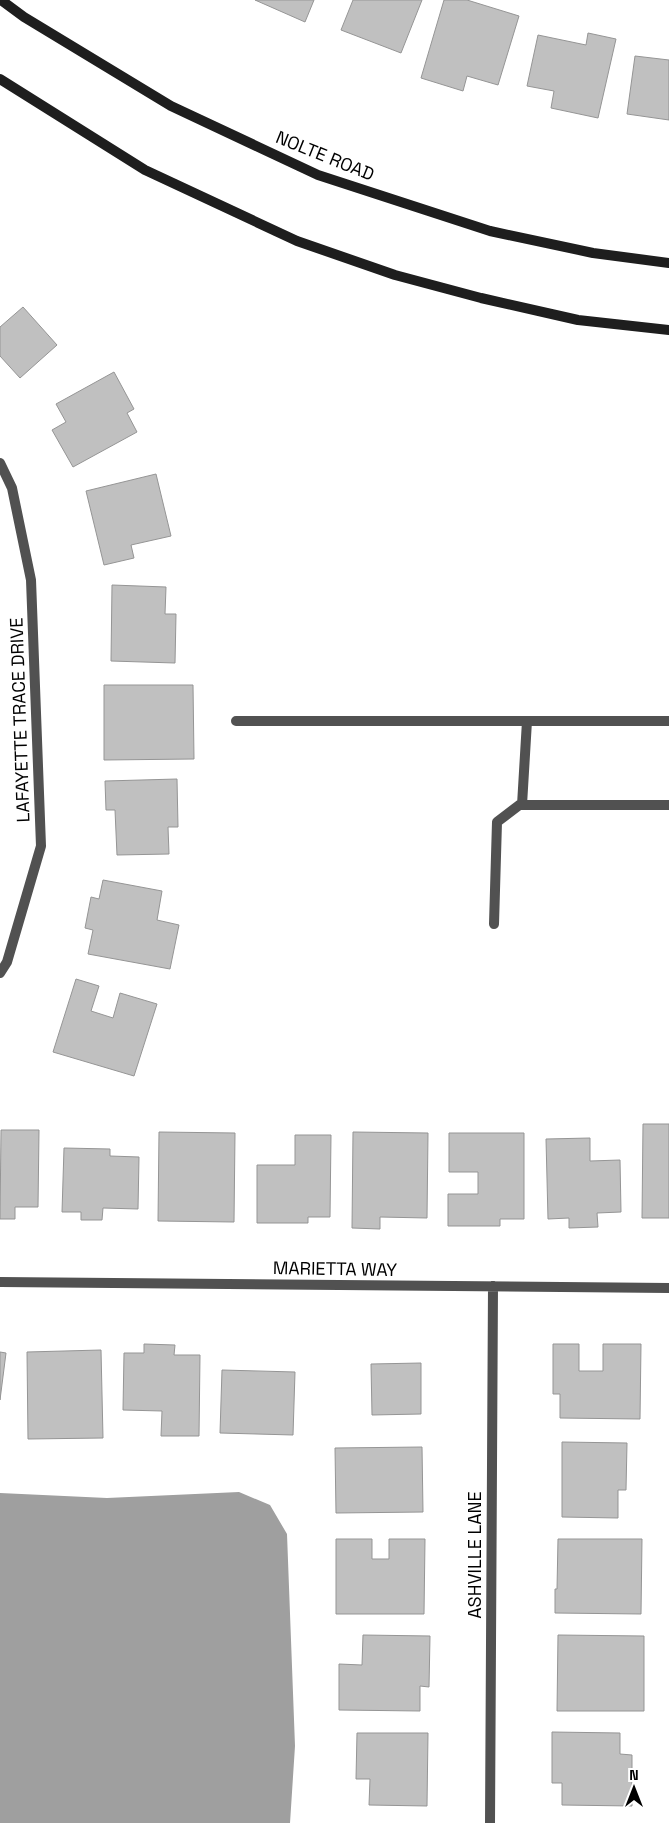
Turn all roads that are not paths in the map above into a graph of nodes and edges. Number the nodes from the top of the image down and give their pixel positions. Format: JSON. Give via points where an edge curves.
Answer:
{"nodes":[{"id":1,"x":1,"y":0,"type":"edge"},
{"id":2,"x":0,"y":79,"type":"edge"},
{"id":3,"x":669,"y":263,"type":"edge"},
{"id":4,"x":669,"y":330,"type":"edge"},
{"id":5,"x":0,"y":463,"type":"edge"},
{"id":6,"x":236,"y":721,"type":"dead end"},
{"id":7,"x":526,"y":721,"type":"junction"},
{"id":8,"x":669,"y":721,"type":"edge"},
{"id":9,"x":522,"y":803,"type":"junction"},
{"id":10,"x":669,"y":805,"type":"edge"},
{"id":11,"x":494,"y":924,"type":"dead end"},
{"id":12,"x":0,"y":973,"type":"edge"},
{"id":13,"x":0,"y":1282,"type":"edge"},
{"id":14,"x":493,"y":1286,"type":"junction"},
{"id":15,"x":669,"y":1288,"type":"edge"},
{"id":16,"x":490,"y":1823,"type":"edge"}],
"edges":[{"from":1,"to":3,"type":"street","name":"NOLTE ROAD","via":[[171,106],[318,175],[490,231],[593,253]]},
{"from":2,"to":4,"type":"street","via":[[145,170],[297,241],[395,275],[481,298],[578,320]]},
{"from":5,"to":12,"type":"street","name":"LAFAYETTE TRACE DRIVE","via":[[12,488],[30,580],[41,846],[7,962]]},
{"from":6,"to":7,"type":"street"},
{"from":7,"to":8,"type":"street"},
{"from":7,"to":9,"type":"street"},
{"from":9,"to":10,"type":"street"},
{"from":9,"to":11,"type":"street","via":[[497,822]]},
{"from":13,"to":14,"type":"street","name":"MARIETTA WAY"},
{"from":14,"to":15,"type":"street","name":"MARIETTA WAY"},
{"from":14,"to":16,"type":"street","name":"ASHVILLE LANE"}]}
